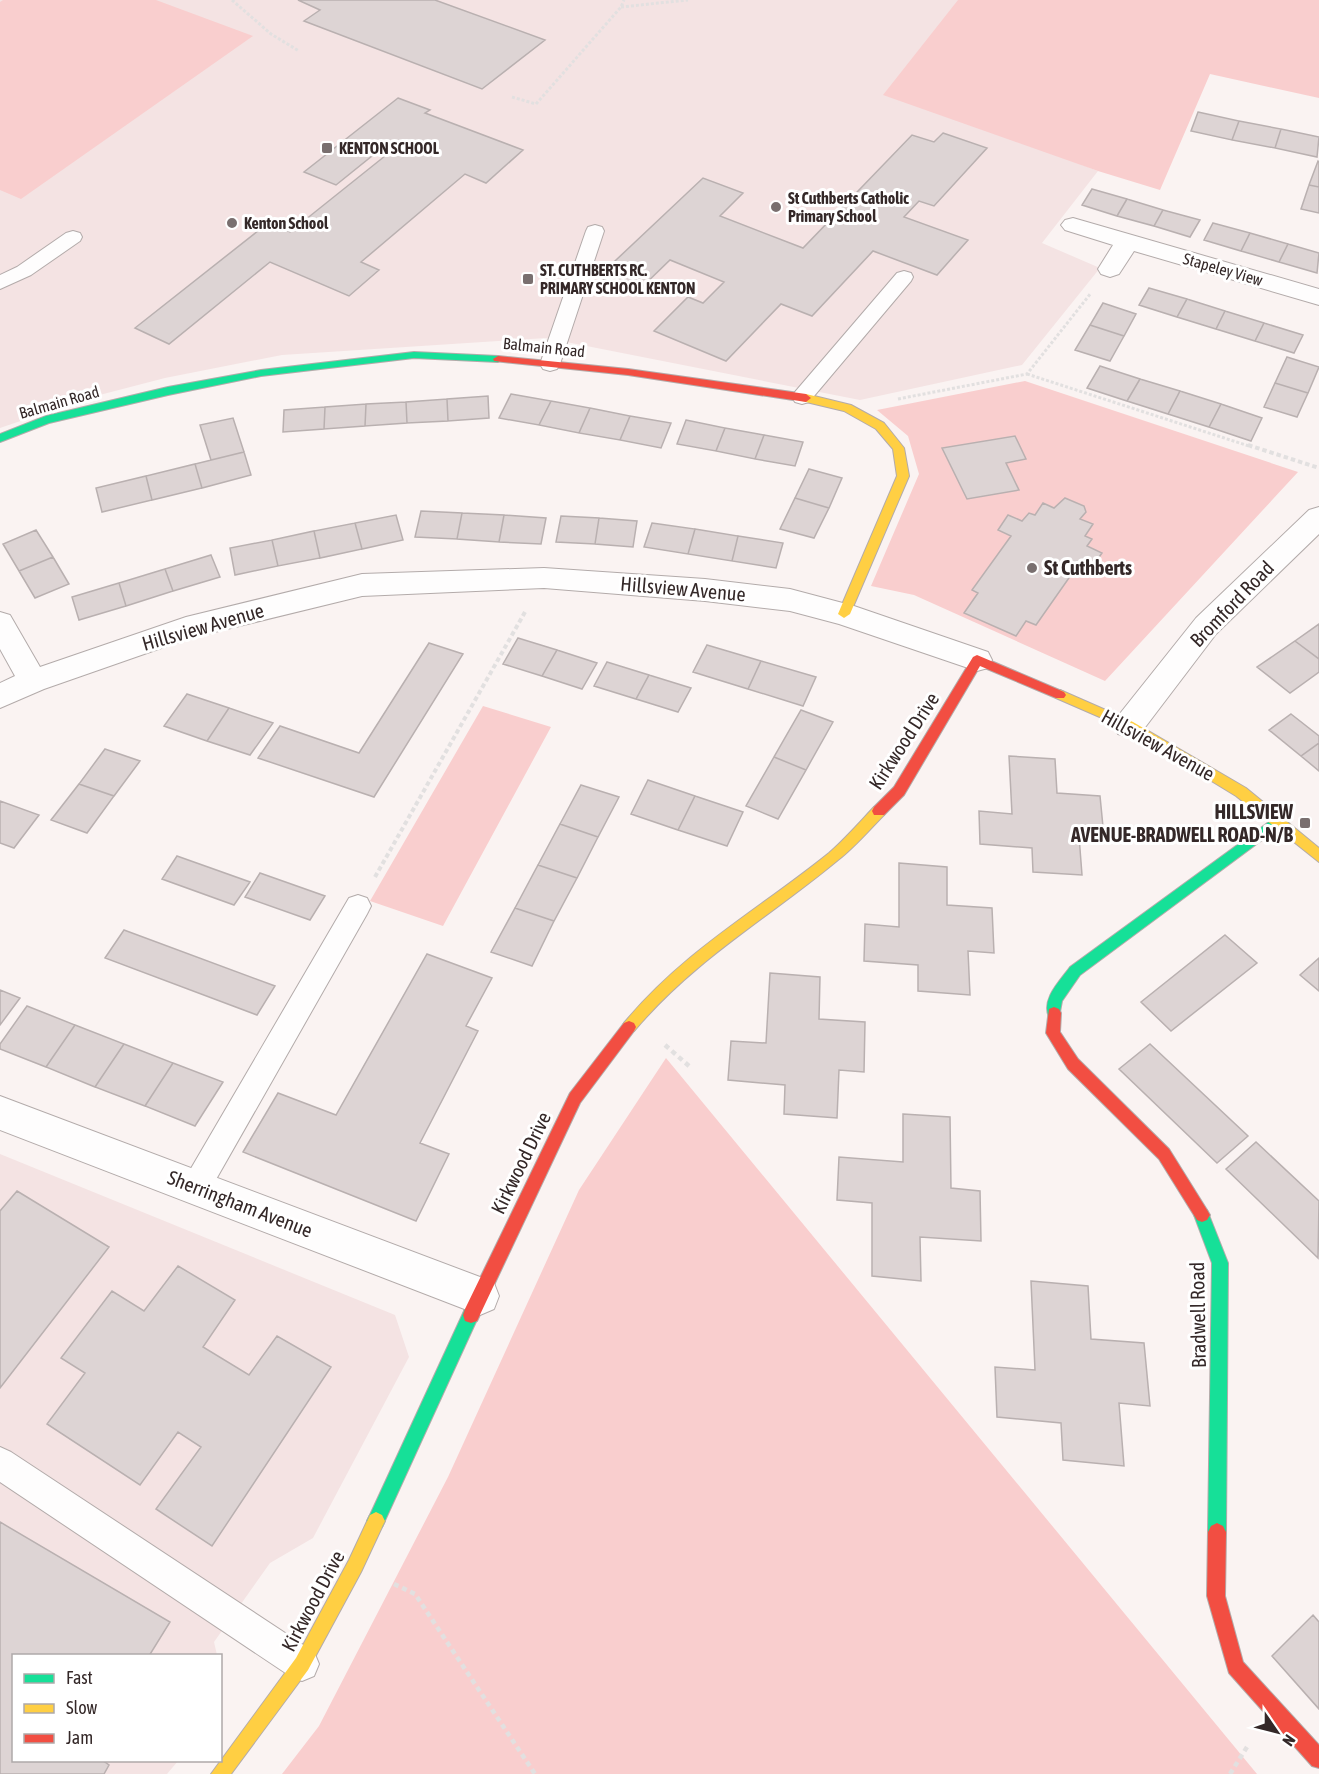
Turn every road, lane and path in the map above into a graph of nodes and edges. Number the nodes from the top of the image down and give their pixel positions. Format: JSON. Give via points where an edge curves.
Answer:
{"nodes":[{"id":1,"x":232,"y":0,"type":"edge"},
{"id":2,"x":624,"y":0,"type":"edge"},
{"id":3,"x":688,"y":0,"type":"edge"},
{"id":4,"x":621,"y":7,"type":"junction"},
{"id":5,"x":299,"y":51,"type":"dead end"},
{"id":6,"x":512,"y":97,"type":"dead end"},
{"id":7,"x":1073,"y":225,"type":"dead end"},
{"id":8,"x":595,"y":231,"type":"dead end"},
{"id":9,"x":73,"y":237,"type":"dead end"},
{"id":10,"x":1127,"y":242,"type":"junction"},
{"id":11,"x":1110,"y":268,"type":"joint"},
{"id":12,"x":904,"y":277,"type":"dead end"},
{"id":13,"x":0,"y":283,"type":"edge"},
{"id":14,"x":1319,"y":297,"type":"edge"},
{"id":15,"x":550,"y":364,"type":"junction"},
{"id":16,"x":1027,"y":374,"type":"junction"},
{"id":17,"x":802,"y":397,"type":"junction"},
{"id":18,"x":847,"y":408,"type":"junction"},
{"id":19,"x":0,"y":438,"type":"edge"},
{"id":20,"x":1319,"y":468,"type":"edge"},
{"id":21,"x":1317,"y":522,"type":"edge"},
{"id":22,"x":544,"y":578,"type":"junction"},
{"id":23,"x":844,"y":614,"type":"junction"},
{"id":24,"x":0,"y":623,"type":"edge"},
{"id":25,"x":977,"y":660,"type":"junction"},
{"id":26,"x":33,"y":681,"type":"junction"},
{"id":27,"x":0,"y":696,"type":"edge"},
{"id":28,"x":1129,"y":725,"type":"junction"},
{"id":29,"x":1277,"y":821,"type":"junction"},
{"id":30,"x":1319,"y":856,"type":"edge"},
{"id":31,"x":358,"y":906,"type":"joint"},
{"id":32,"x":0,"y":1113,"type":"edge"},
{"id":33,"x":196,"y":1187,"type":"junction"},
{"id":34,"x":480,"y":1296,"type":"junction"},
{"id":35,"x":0,"y":1464,"type":"edge"},
{"id":36,"x":355,"y":1566,"type":"junction"},
{"id":37,"x":302,"y":1664,"type":"junction"},
{"id":38,"x":1319,"y":1759,"type":"edge"},
{"id":39,"x":220,"y":1774,"type":"edge"},
{"id":40,"x":535,"y":1774,"type":"edge"}],
"edges":[{"from":1,"to":5,"type":"path","via":[[271,34]]},
{"from":2,"to":4,"type":"path"},
{"from":3,"to":4,"type":"path"},
{"from":4,"to":6,"type":"path","via":[[537,104]]},
{"from":7,"to":10,"type":"street","name":"Stapeley View"},
{"from":8,"to":15,"type":"lane"},
{"from":9,"to":13,"type":"lane","via":[[24,272]]},
{"from":10,"to":11,"type":"street"},
{"from":10,"to":14,"type":"street","name":"Stapeley View"},
{"from":11,"to":16,"type":"path"},
{"from":12,"to":17,"type":"lane"},
{"from":15,"to":17,"type":"street","name":"Balmain Road"},
{"from":15,"to":19,"type":"street","name":"Balmain Road","via":[[414,355],[261,373],[46,420]]},
{"from":16,"to":18,"type":"path"},
{"from":16,"to":20,"type":"path"},
{"from":17,"to":18,"type":"street","name":"Balmain Road"},
{"from":18,"to":23,"type":"street","name":"Balmain Road","via":[[880,426],[898,448],[903,476]]},
{"from":21,"to":28,"type":"street","name":"Bromford Road","via":[[1206,626]]},
{"from":22,"to":23,"type":"street","name":"Hillsview Avenue","via":[[790,600]]},
{"from":22,"to":26,"type":"street","name":"Hillsview Avenue","via":[[362,585],[186,628]]},
{"from":22,"to":31,"type":"path"},
{"from":23,"to":25,"type":"street","name":"Hillsview Avenue"},
{"from":24,"to":26,"type":"street"},
{"from":25,"to":28,"type":"street","name":"Hillsview Avenue"},
{"from":25,"to":34,"type":"street","name":"Kirkwood Drive","via":[[899,791],[834,856],[699,956],[662,987],[635,1019],[575,1098]]},
{"from":26,"to":27,"type":"street","name":"Hillsview Avenue"},
{"from":28,"to":29,"type":"street","name":"Hillsview Avenue","via":[[1241,792]]},
{"from":29,"to":30,"type":"street","name":"Hillsview Avenue"},
{"from":29,"to":38,"type":"street","name":"Bradwell Road","via":[[1075,971],[1055,999],[1053,1034],[1073,1064],[1164,1154],[1199,1207],[1216,1252],[1220,1263],[1216,1596],[1235,1667]]},
{"from":31,"to":33,"type":"lane"},
{"from":32,"to":33,"type":"street","name":"Sherringham Avenue"},
{"from":33,"to":34,"type":"street","name":"Sherringham Avenue"},
{"from":34,"to":36,"type":"street","name":"Kirkwood Drive"},
{"from":35,"to":37,"type":"lane"},
{"from":36,"to":37,"type":"street","name":"Kirkwood Drive"},
{"from":36,"to":40,"type":"path","via":[[415,1594]]},
{"from":37,"to":39,"type":"street","name":"Kirkwood Drive"}]}
